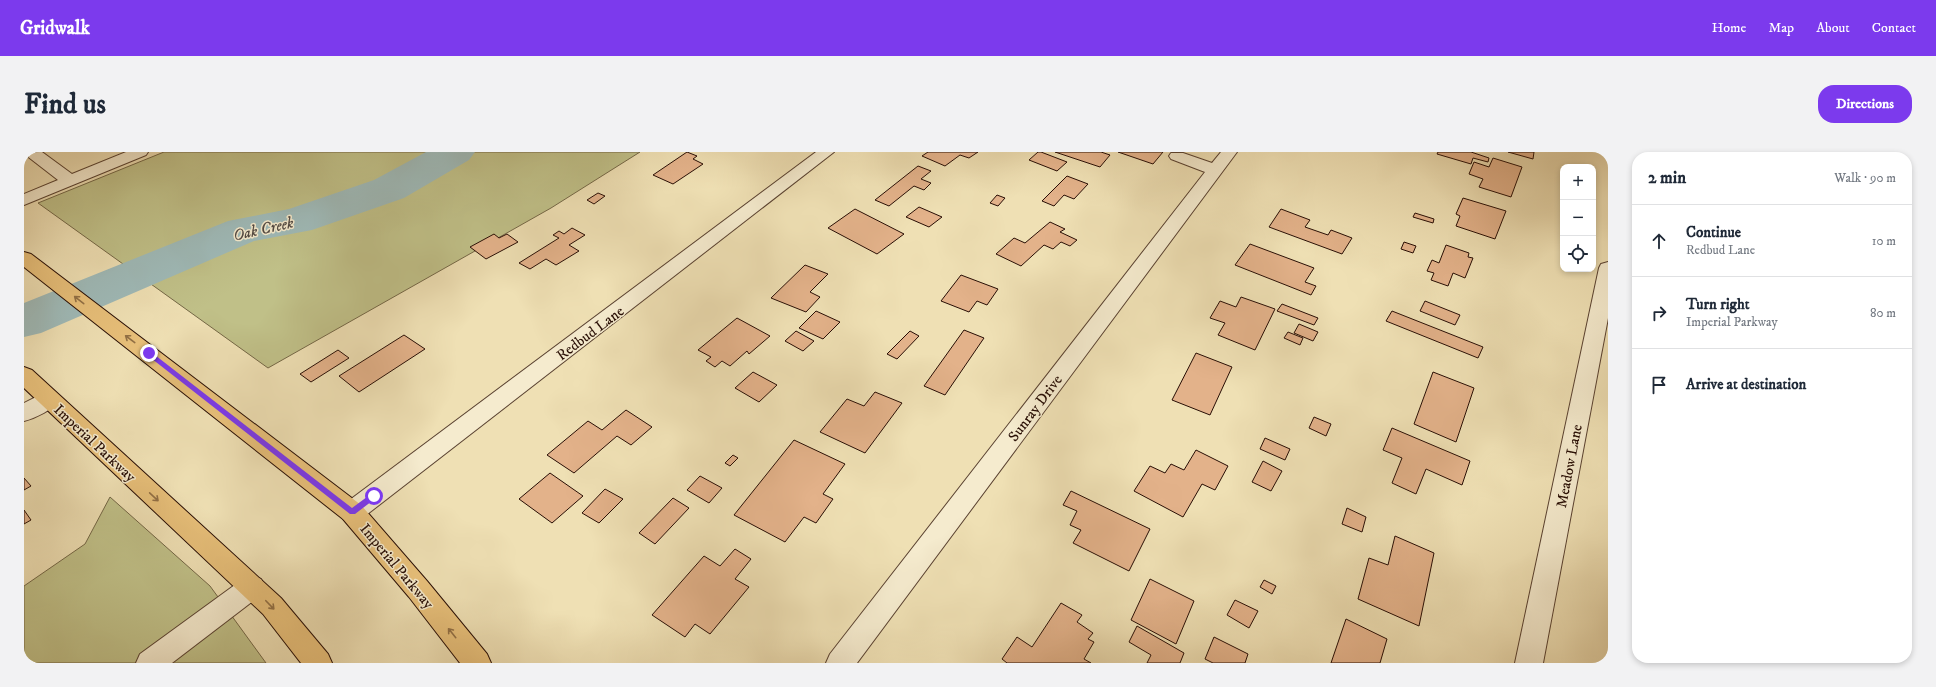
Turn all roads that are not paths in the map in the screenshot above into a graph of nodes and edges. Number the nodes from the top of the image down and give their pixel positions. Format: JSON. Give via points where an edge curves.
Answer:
{"nodes":[{"id":1,"x":34,"y":152,"type":"edge"},
{"id":2,"x":140,"y":152,"type":"edge"},
{"id":3,"x":826,"y":152,"type":"edge"},
{"id":4,"x":1229,"y":152,"type":"edge"},
{"id":5,"x":1177,"y":156,"type":"dead end"},
{"id":6,"x":1216,"y":170,"type":"junction"},
{"id":7,"x":69,"y":180,"type":"junction"},
{"id":8,"x":24,"y":200,"type":"edge"},
{"id":9,"x":24,"y":258,"type":"edge"},
{"id":10,"x":1608,"y":268,"type":"edge"},
{"id":11,"x":24,"y":375,"type":"edge"},
{"id":12,"x":48,"y":400,"type":"junction"},
{"id":13,"x":24,"y":413,"type":"edge"},
{"id":14,"x":352,"y":512,"type":"junction"},
{"id":15,"x":252,"y":587,"type":"junction"},
{"id":16,"x":150,"y":663,"type":"edge"},
{"id":17,"x":318,"y":663,"type":"edge"},
{"id":18,"x":477,"y":663,"type":"edge"},
{"id":19,"x":840,"y":663,"type":"edge"},
{"id":20,"x":1529,"y":663,"type":"edge"}],
"edges":[{"from":1,"to":7,"type":"street"},
{"from":2,"to":7,"type":"street"},
{"from":3,"to":14,"type":"street","name":"Redbud Lane"},
{"from":4,"to":6,"type":"street","name":"Sunray Drive"},
{"from":5,"to":6,"type":"street"},
{"from":6,"to":19,"type":"street","name":"Sunray Drive"},
{"from":7,"to":8,"type":"street"},
{"from":14,"to":9,"type":"main road","name":"Imperial Parkway","one_way":true},
{"from":10,"to":20,"type":"street","name":"Meadow Lane"},
{"from":11,"to":12,"type":"main road","name":"Imperial Parkway"},
{"from":12,"to":13,"type":"street"},
{"from":12,"to":15,"type":"main road","name":"Imperial Parkway","one_way":true},
{"from":18,"to":14,"type":"main road","name":"Imperial Parkway","one_way":true},
{"from":15,"to":16,"type":"street"},
{"from":15,"to":17,"type":"main road","name":"Imperial Parkway","one_way":true,"via":[[272,606]]}]}
